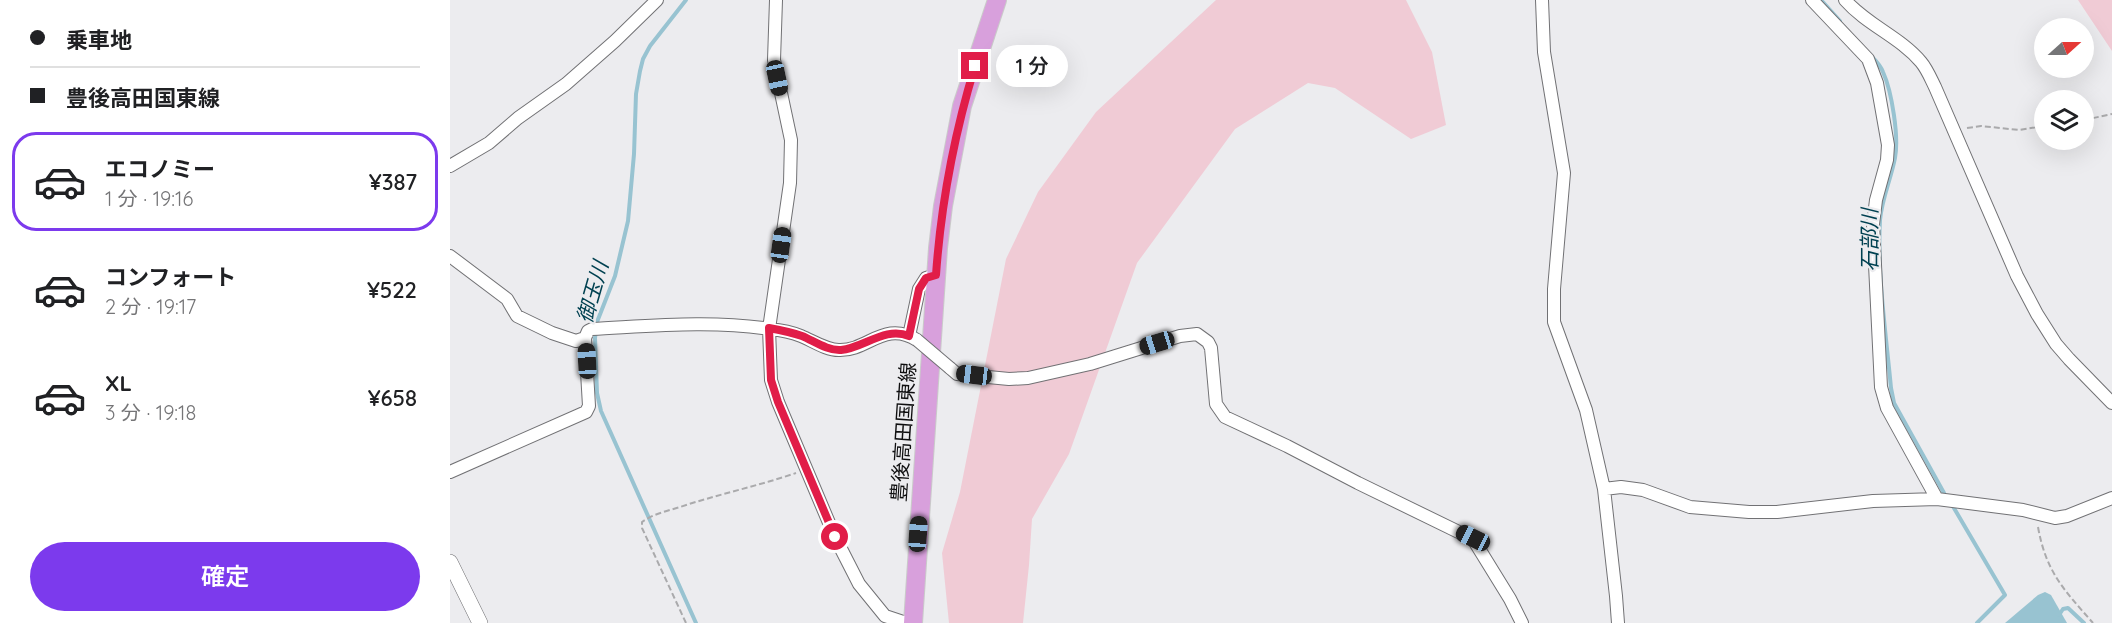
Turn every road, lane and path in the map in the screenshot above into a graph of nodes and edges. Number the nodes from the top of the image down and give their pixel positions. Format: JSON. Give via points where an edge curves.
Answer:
{"nodes":[{"id":1,"x":657,"y":0,"type":"edge"},
{"id":2,"x":776,"y":0,"type":"edge"},
{"id":3,"x":997,"y":0,"type":"edge"},
{"id":4,"x":1542,"y":0,"type":"edge"},
{"id":5,"x":1812,"y":0,"type":"edge"},
{"id":6,"x":1845,"y":0,"type":"edge"},
{"id":7,"x":2112,"y":114,"type":"edge"},
{"id":8,"x":2094,"y":118,"type":"edge"},
{"id":9,"x":2034,"y":128,"type":"edge"},
{"id":10,"x":1953,"y":131,"type":"junction"},
{"id":11,"x":450,"y":166,"type":"edge"},
{"id":12,"x":450,"y":256,"type":"edge"},
{"id":13,"x":936,"y":275,"type":"junction"},
{"id":14,"x":769,"y":328,"type":"junction"},
{"id":15,"x":592,"y":332,"type":"junction"},
{"id":16,"x":913,"y":338,"type":"junction"},
{"id":17,"x":2112,"y":404,"type":"edge"},
{"id":18,"x":806,"y":469,"type":"junction"},
{"id":19,"x":450,"y":472,"type":"edge"},
{"id":20,"x":1604,"y":489,"type":"junction"},
{"id":21,"x":2112,"y":498,"type":"edge"},
{"id":22,"x":1937,"y":499,"type":"junction"},
{"id":23,"x":2036,"y":515,"type":"junction"},
{"id":24,"x":450,"y":562,"type":"edge"},
{"id":25,"x":480,"y":623,"type":"edge"},
{"id":26,"x":686,"y":623,"type":"edge"},
{"id":27,"x":913,"y":623,"type":"edge"},
{"id":28,"x":1522,"y":623,"type":"edge"},
{"id":29,"x":1618,"y":623,"type":"edge"},
{"id":30,"x":2093,"y":623,"type":"edge"}],
"edges":[{"from":1,"to":11,"type":"street","via":[[566,84],[489,143]]},
{"from":2,"to":14,"type":"street","via":[[774,60],[791,140],[789,183]]},
{"from":3,"to":13,"type":"main road","name":"豊後高田国東線","via":[[962,106],[943,206]]},
{"from":4,"to":20,"type":"street","via":[[1544,52],[1564,173],[1554,322],[1586,410]]},
{"from":5,"to":22,"type":"street","via":[[1868,60],[1877,83],[1888,145],[1873,225],[1881,387],[1887,408]]},
{"from":6,"to":10,"type":"street","via":[[1921,62]]},
{"from":7,"to":8,"type":"path"},
{"from":9,"to":10,"type":"path","via":[[1981,126]]},
{"from":10,"to":17,"type":"street","via":[[2037,314],[2056,344]]},
{"from":12,"to":15,"type":"street","via":[[507,299],[517,316],[576,341]]},
{"from":13,"to":16,"type":"street","via":[[926,278],[919,289]]},
{"from":13,"to":27,"type":"main road","name":"豊後高田国東線"},
{"from":14,"to":15,"type":"street","via":[[689,324]]},
{"from":14,"to":16,"type":"street","via":[[800,335],[833,350],[890,334]]},
{"from":14,"to":18,"type":"street","via":[[771,380]]},
{"from":15,"to":19,"type":"street","via":[[589,410]]},
{"from":16,"to":28,"type":"street","bridge":true,"via":[[957,374],[1008,379],[1090,364],[1197,334],[1211,348],[1216,404],[1224,417],[1473,538]]},
{"from":18,"to":26,"type":"path","via":[[644,520],[642,528]]},
{"from":18,"to":27,"type":"street","via":[[859,584],[885,616]]},
{"from":20,"to":22,"type":"street","via":[[1643,490],[1690,507],[1749,512]]},
{"from":20,"to":29,"type":"street"},
{"from":21,"to":23,"type":"street","via":[[2067,516]]},
{"from":22,"to":23,"type":"street"},
{"from":23,"to":30,"type":"path","via":[[2049,567]]},
{"from":24,"to":25,"type":"street"}]}
